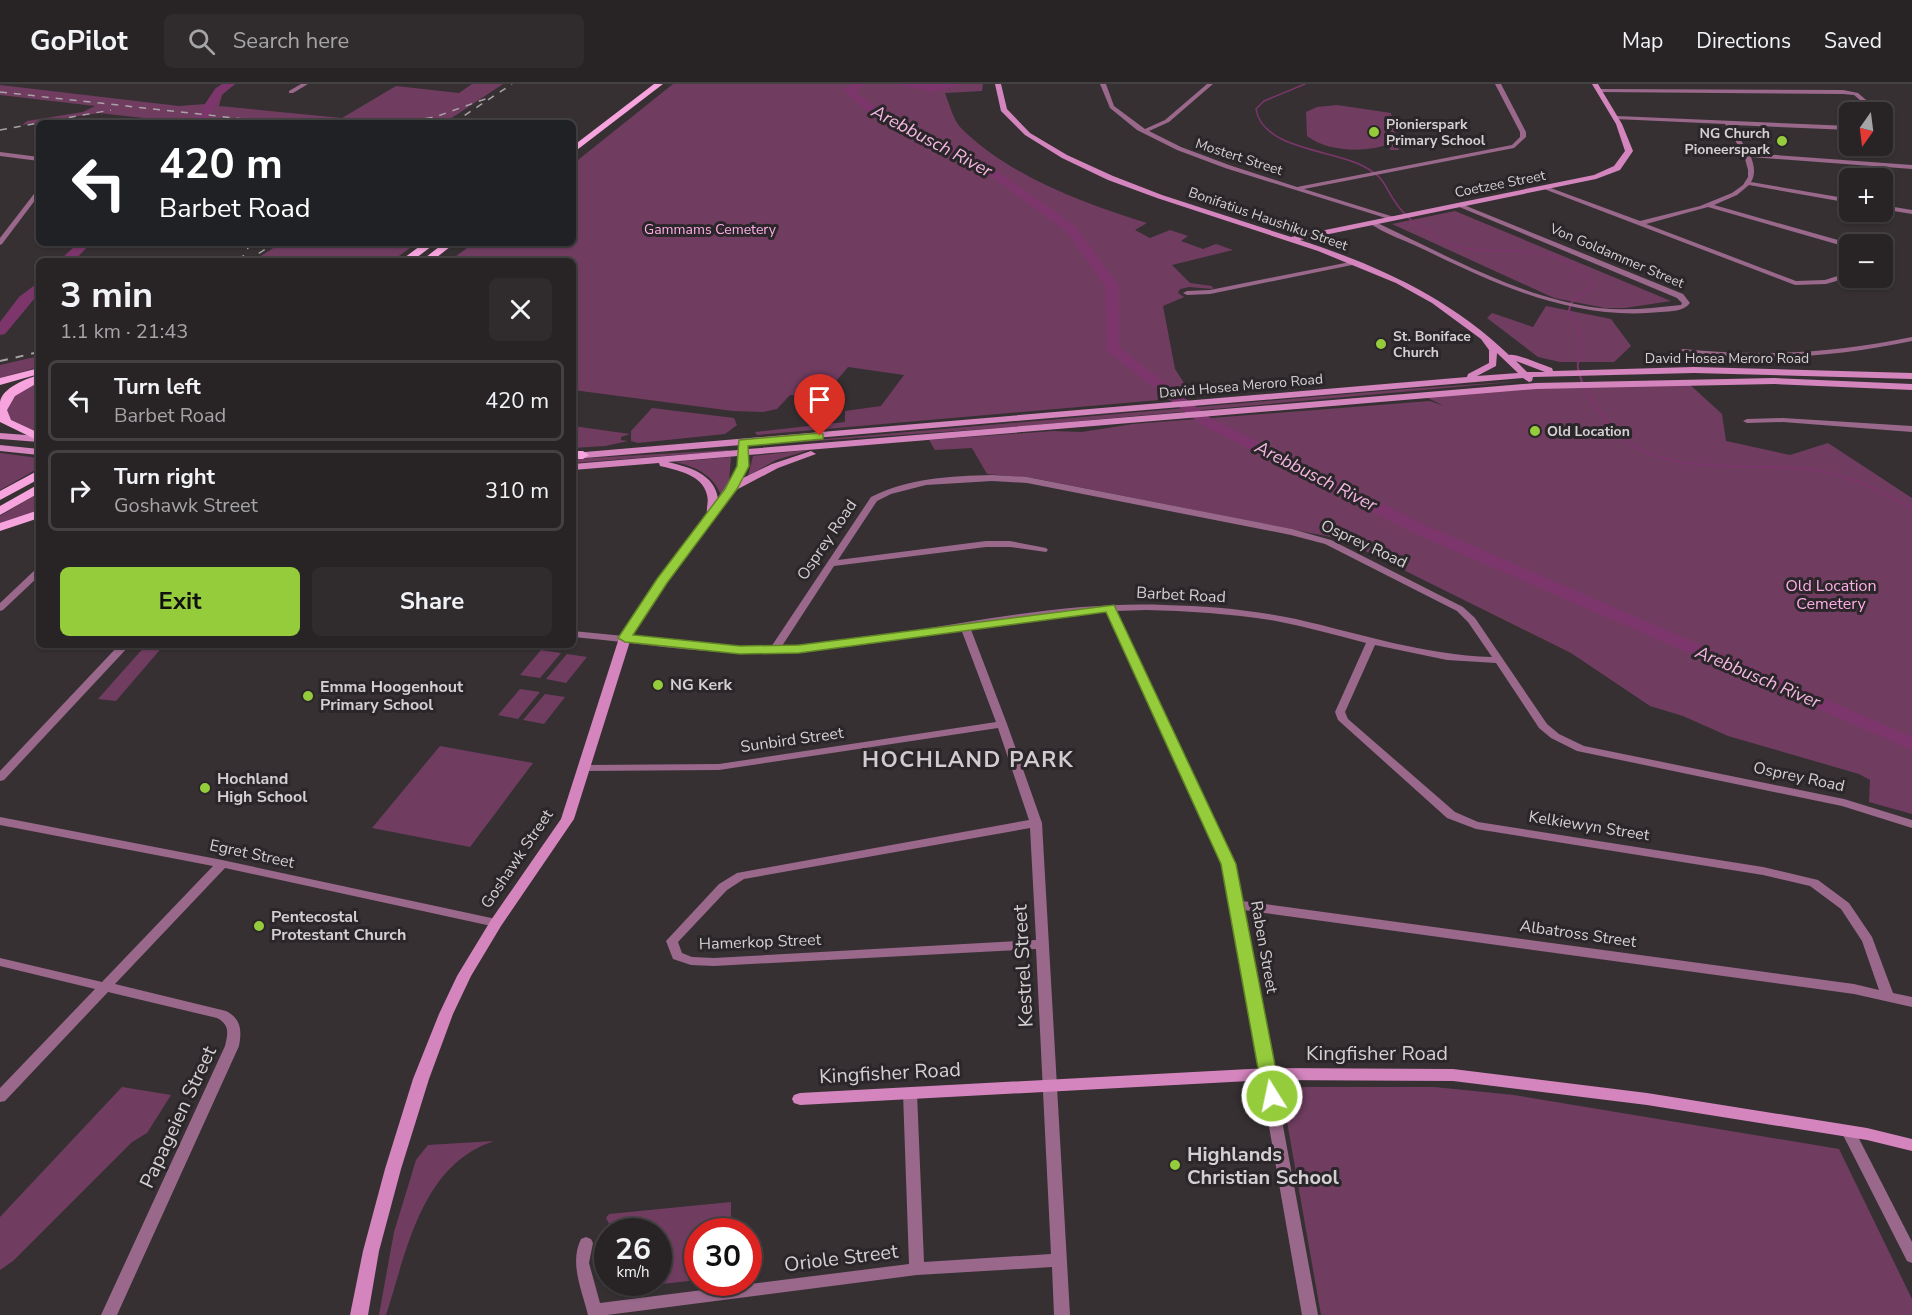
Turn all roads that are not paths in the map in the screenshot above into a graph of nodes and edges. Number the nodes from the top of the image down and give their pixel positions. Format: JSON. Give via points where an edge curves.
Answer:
{"nodes":[{"id":1,"x":305,"y":84,"type":"edge"},
{"id":2,"x":643,"y":84,"type":"edge"},
{"id":3,"x":659,"y":84,"type":"edge"},
{"id":4,"x":998,"y":84,"type":"edge"},
{"id":5,"x":1103,"y":84,"type":"edge"},
{"id":6,"x":1210,"y":84,"type":"edge"},
{"id":7,"x":1498,"y":84,"type":"edge"},
{"id":8,"x":1696,"y":84,"type":"edge"},
{"id":9,"x":1597,"y":87,"type":"edge"},
{"id":10,"x":1703,"y":91,"type":"junction"},
{"id":11,"x":291,"y":92,"type":"dead end"},
{"id":12,"x":1865,"y":102,"type":"edge"},
{"id":13,"x":1617,"y":118,"type":"junction"},
{"id":14,"x":1167,"y":121,"type":"junction"},
{"id":15,"x":1726,"y":122,"type":"junction"},
{"id":16,"x":589,"y":125,"type":"dead end"},
{"id":17,"x":1839,"y":127,"type":"edge"},
{"id":18,"x":1145,"y":131,"type":"junction"},
{"id":19,"x":1173,"y":146,"type":"junction"},
{"id":20,"x":576,"y":148,"type":"edge"},
{"id":21,"x":1747,"y":155,"type":"junction"},
{"id":22,"x":2,"y":156,"type":"edge"},
{"id":23,"x":36,"y":159,"type":"edge"},
{"id":24,"x":1912,"y":167,"type":"edge"},
{"id":25,"x":1749,"y":183,"type":"junction"},
{"id":26,"x":1296,"y":188,"type":"junction"},
{"id":27,"x":1546,"y":189,"type":"junction"},
{"id":28,"x":36,"y":195,"type":"edge"},
{"id":29,"x":1839,"y":199,"type":"edge"},
{"id":30,"x":1459,"y":205,"type":"junction"},
{"id":31,"x":1707,"y":205,"type":"junction"},
{"id":32,"x":1893,"y":209,"type":"edge"},
{"id":33,"x":1912,"y":212,"type":"edge"},
{"id":34,"x":1392,"y":218,"type":"junction"},
{"id":35,"x":1371,"y":222,"type":"junction"},
{"id":36,"x":1640,"y":223,"type":"junction"},
{"id":37,"x":1328,"y":231,"type":"junction"},
{"id":38,"x":1272,"y":233,"type":"junction"},
{"id":39,"x":1309,"y":234,"type":"junction"},
{"id":40,"x":1291,"y":239,"type":"junction"},
{"id":41,"x":0,"y":243,"type":"edge"},
{"id":42,"x":1839,"y":243,"type":"edge"},
{"id":43,"x":427,"y":246,"type":"edge"},
{"id":44,"x":446,"y":246,"type":"edge"},
{"id":45,"x":1335,"y":256,"type":"junction"},
{"id":46,"x":409,"y":258,"type":"edge"},
{"id":47,"x":430,"y":258,"type":"edge"},
{"id":48,"x":1355,"y":262,"type":"junction"},
{"id":49,"x":1839,"y":278,"type":"edge"},
{"id":50,"x":1187,"y":293,"type":"dead end"},
{"id":51,"x":1487,"y":337,"type":"junction"},
{"id":52,"x":1912,"y":339,"type":"edge"},
{"id":53,"x":1499,"y":347,"type":"junction"},
{"id":54,"x":1683,"y":351,"type":"dead end"},
{"id":55,"x":36,"y":371,"type":"edge"},
{"id":56,"x":1569,"y":373,"type":"junction"},
{"id":57,"x":1525,"y":375,"type":"junction"},
{"id":58,"x":1912,"y":376,"type":"edge"},
{"id":59,"x":36,"y":380,"type":"edge"},
{"id":60,"x":1462,"y":380,"type":"junction"},
{"id":61,"x":0,"y":383,"type":"edge"},
{"id":62,"x":1536,"y":386,"type":"junction"},
{"id":63,"x":1912,"y":387,"type":"edge"},
{"id":64,"x":1747,"y":421,"type":"dead end"},
{"id":65,"x":1912,"y":429,"type":"edge"},
{"id":66,"x":0,"y":436,"type":"edge"},
{"id":67,"x":36,"y":437,"type":"edge"},
{"id":68,"x":36,"y":438,"type":"edge"},
{"id":69,"x":889,"y":442,"type":"junction"},
{"id":70,"x":0,"y":448,"type":"edge"},
{"id":71,"x":743,"y":448,"type":"junction"},
{"id":72,"x":36,"y":452,"type":"edge"},
{"id":73,"x":576,"y":455,"type":"edge"},
{"id":74,"x":644,"y":461,"type":"junction"},
{"id":75,"x":576,"y":467,"type":"edge"},
{"id":76,"x":36,"y":476,"type":"edge"},
{"id":77,"x":731,"y":489,"type":"junction"},
{"id":78,"x":36,"y":491,"type":"edge"},
{"id":79,"x":0,"y":496,"type":"edge"},
{"id":80,"x":0,"y":511,"type":"edge"},
{"id":81,"x":36,"y":515,"type":"edge"},
{"id":82,"x":709,"y":520,"type":"junction"},
{"id":83,"x":0,"y":527,"type":"edge"},
{"id":84,"x":1043,"y":550,"type":"dead end"},
{"id":85,"x":831,"y":564,"type":"junction"},
{"id":86,"x":34,"y":581,"type":"edge"},
{"id":87,"x":0,"y":608,"type":"edge"},
{"id":88,"x":1110,"y":608,"type":"junction"},
{"id":89,"x":965,"y":627,"type":"junction"},
{"id":90,"x":576,"y":634,"type":"edge"},
{"id":91,"x":625,"y":638,"type":"junction"},
{"id":92,"x":1372,"y":641,"type":"junction"},
{"id":93,"x":122,"y":648,"type":"edge"},
{"id":94,"x":774,"y":650,"type":"junction"},
{"id":95,"x":1498,"y":660,"type":"junction"},
{"id":96,"x":1002,"y":724,"type":"junction"},
{"id":97,"x":584,"y":768,"type":"junction"},
{"id":98,"x":0,"y":778,"type":"edge"},
{"id":99,"x":0,"y":821,"type":"edge"},
{"id":100,"x":1036,"y":823,"type":"junction"},
{"id":101,"x":1912,"y":824,"type":"edge"},
{"id":102,"x":222,"y":864,"type":"junction"},
{"id":103,"x":1238,"y":904,"type":"junction"},
{"id":104,"x":496,"y":923,"type":"junction"},
{"id":105,"x":1041,"y":944,"type":"junction"},
{"id":106,"x":0,"y":962,"type":"edge"},
{"id":107,"x":107,"y":986,"type":"junction"},
{"id":108,"x":1888,"y":996,"type":"junction"},
{"id":109,"x":1912,"y":1002,"type":"edge"},
{"id":110,"x":1268,"y":1074,"type":"junction"},
{"id":111,"x":1049,"y":1085,"type":"junction"},
{"id":112,"x":910,"y":1093,"type":"junction"},
{"id":113,"x":0,"y":1097,"type":"edge"},
{"id":114,"x":800,"y":1099,"type":"dead end"},
{"id":115,"x":1848,"y":1131,"type":"junction"},
{"id":116,"x":1912,"y":1145,"type":"edge"},
{"id":117,"x":586,"y":1243,"type":"dead end"},
{"id":118,"x":1912,"y":1257,"type":"edge"},
{"id":119,"x":1059,"y":1260,"type":"junction"},
{"id":120,"x":917,"y":1269,"type":"junction"},
{"id":121,"x":595,"y":1313,"type":"edge"},
{"id":122,"x":108,"y":1315,"type":"edge"},
{"id":123,"x":359,"y":1315,"type":"edge"},
{"id":124,"x":1062,"y":1315,"type":"edge"},
{"id":125,"x":1310,"y":1315,"type":"edge"}],
"edges":[{"from":1,"to":11,"type":"street"},
{"from":2,"to":16,"type":"main road"},
{"from":3,"to":20,"type":"main road"},
{"from":4,"to":38,"type":"street","name":"Bonifatius Haushiku Street","via":[[997,97],[1006,114],[1040,142],[1078,165],[1154,195]]},
{"from":5,"to":18,"type":"street","name":"Mostert Street","via":[[1103,93],[1118,112]]},
{"from":6,"to":14,"type":"street"},
{"from":7,"to":26,"type":"street","via":[[1522,132],[1520,141],[1508,148]]},
{"from":8,"to":10,"type":"street"},
{"from":9,"to":10,"type":"street"},
{"from":9,"to":13,"type":"street","name":"Coetzee Street"},
{"from":10,"to":12,"type":"street","via":[[1850,93]]},
{"from":13,"to":15,"type":"street"},
{"from":13,"to":27,"type":"street","name":"Coetzee Street","via":[[1629,151],[1617,168]]},
{"from":14,"to":18,"type":"street"},
{"from":14,"to":19,"type":"street","via":[[1166,138]]},
{"from":15,"to":17,"type":"street"},
{"from":15,"to":21,"type":"street"},
{"from":18,"to":19,"type":"street","name":"Mostert Street"},
{"from":19,"to":26,"type":"street","name":"Mostert Street","via":[[1201,159]]},
{"from":21,"to":24,"type":"street"},
{"from":21,"to":25,"type":"street","via":[[1752,176]]},
{"from":22,"to":23,"type":"street"},
{"from":25,"to":29,"type":"street"},
{"from":25,"to":31,"type":"street"},
{"from":26,"to":34,"type":"street","name":"Mostert Street"},
{"from":27,"to":30,"type":"street","name":"Coetzee Street"},
{"from":27,"to":36,"type":"street"},
{"from":28,"to":41,"type":"street"},
{"from":30,"to":34,"type":"street","name":"Coetzee Street"},
{"from":30,"to":35,"type":"street","name":"Von Goldammer Street","via":[[1680,296],[1686,303],[1683,307],[1655,311],[1604,312],[1546,301]]},
{"from":31,"to":36,"type":"street"},
{"from":31,"to":42,"type":"street"},
{"from":32,"to":33,"type":"street"},
{"from":34,"to":35,"type":"street","name":"Coetzee Street"},
{"from":35,"to":37,"type":"street","name":"Coetzee Street"},
{"from":36,"to":49,"type":"street","via":[[1795,283]]},
{"from":37,"to":39,"type":"street","name":"Coetzee Street"},
{"from":37,"to":45,"type":"street","via":[[1318,243]]},
{"from":38,"to":39,"type":"street"},
{"from":38,"to":40,"type":"street","name":"Bonifatius Haushiku Street"},
{"from":39,"to":40,"type":"street","name":"Coetzee Street"},
{"from":40,"to":45,"type":"street","name":"Bonifatius Haushiku Street"},
{"from":43,"to":46,"type":"main road"},
{"from":44,"to":47,"type":"main road"},
{"from":45,"to":48,"type":"street","name":"Bonifatius Haushiku Street"},
{"from":48,"to":50,"type":"street","via":[[1210,292]]},
{"from":48,"to":51,"type":"street","name":"Bonifatius Haushiku Street","via":[[1425,293]]},
{"from":51,"to":53,"type":"street","name":"Bonifatius Haushiku Street"},
{"from":51,"to":60,"type":"street","via":[[1493,350],[1493,364]]},
{"from":52,"to":54,"type":"street","via":[[1875,348],[1798,353],[1722,356]]},
{"from":53,"to":56,"type":"street","via":[[1531,365]]},
{"from":53,"to":57,"type":"street","name":"Bonifatius Haushiku Street"},
{"from":55,"to":61,"type":"main road"},
{"from":56,"to":57,"type":"street","name":"David Hosea Meroro Road"},
{"from":56,"to":58,"type":"street","name":"David Hosea Meroro Road","via":[[1784,370]]},
{"from":57,"to":60,"type":"street","name":"David Hosea Meroro Road"},
{"from":57,"to":62,"type":"street","name":"Bonifatius Haushiku Street"},
{"from":59,"to":67,"type":"main road","via":[[11,393],[1,410],[6,422]]},
{"from":60,"to":71,"type":"street","name":"David Hosea Meroro Road"},
{"from":62,"to":63,"type":"street","name":"David Hosea Meroro Road","via":[[1774,381]]},
{"from":62,"to":69,"type":"street","name":"David Hosea Meroro Road"},
{"from":64,"to":65,"type":"street"},
{"from":66,"to":68,"type":"street"},
{"from":69,"to":71,"type":"street","name":"David Hosea Meroro Road"},
{"from":69,"to":77,"type":"street","via":[[796,457]]},
{"from":70,"to":72,"type":"street"},
{"from":71,"to":73,"type":"street","name":"David Hosea Meroro Road"},
{"from":71,"to":74,"type":"street","name":"David Hosea Meroro Road"},
{"from":71,"to":77,"type":"street","name":"Goshawk Street","via":[[743,466]]},
{"from":74,"to":75,"type":"street","name":"David Hosea Meroro Road"},
{"from":74,"to":82,"type":"street","via":[[685,469],[707,482],[715,504]]},
{"from":76,"to":79,"type":"main road"},
{"from":77,"to":82,"type":"street","name":"Goshawk Street"},
{"from":78,"to":80,"type":"main road"},
{"from":81,"to":83,"type":"main road"},
{"from":82,"to":91,"type":"street","name":"Goshawk Street","via":[[661,582]]},
{"from":84,"to":85,"type":"street","via":[[986,544]]},
{"from":85,"to":94,"type":"street","name":"Osprey Road"},
{"from":85,"to":95,"type":"street","name":"Osprey Road","via":[[874,499],[883,493],[947,481],[1001,477],[1027,480],[1328,542],[1460,609],[1472,620]]},
{"from":86,"to":87,"type":"street"},
{"from":88,"to":89,"type":"street","name":"Barbet Road"},
{"from":88,"to":92,"type":"street","name":"Barbet Road","via":[[1236,613],[1295,622]]},
{"from":88,"to":103,"type":"street","name":"Raben Street","via":[[1229,864]]},
{"from":89,"to":94,"type":"street","name":"Barbet Road"},
{"from":89,"to":96,"type":"street","name":"Kestrel Street"},
{"from":90,"to":91,"type":"street","name":"Barbet Road"},
{"from":91,"to":94,"type":"street","name":"Barbet Road","via":[[706,648]]},
{"from":91,"to":97,"type":"street","name":"Goshawk Street"},
{"from":92,"to":95,"type":"street","name":"Barbet Road","via":[[1439,656]]},
{"from":92,"to":108,"type":"street","name":"Kelkiewyn Street","via":[[1340,712],[1343,720],[1451,815],[1476,825],[1763,871],[1814,883],[1845,906],[1868,939]]},
{"from":93,"to":98,"type":"street"},
{"from":95,"to":101,"type":"street","name":"Osprey Road","via":[[1542,726],[1581,749],[1844,803]]},
{"from":96,"to":97,"type":"street","name":"Sunbird Street","via":[[742,764],[673,769]]},
{"from":96,"to":100,"type":"street","name":"Kestrel Street"},
{"from":97,"to":104,"type":"street","name":"Goshawk Street","via":[[567,819]]},
{"from":99,"to":102,"type":"street","name":"Egret Street"},
{"from":100,"to":105,"type":"street","name":"Kestrel Street"},
{"from":100,"to":105,"type":"street","name":"Hamerkop Street","via":[[741,876],[723,887],[672,941],[677,956],[714,962]]},
{"from":102,"to":104,"type":"street","name":"Egret Street"},
{"from":102,"to":107,"type":"street"},
{"from":103,"to":108,"type":"street","name":"Albatross Street"},
{"from":103,"to":110,"type":"street","name":"Raben Street"},
{"from":104,"to":123,"type":"street","name":"Goshawk Street","via":[[464,976],[421,1078],[371,1251]]},
{"from":105,"to":111,"type":"street","name":"Kestrel Street"},
{"from":106,"to":107,"type":"street","name":"Papageien Street"},
{"from":107,"to":113,"type":"street"},
{"from":107,"to":122,"type":"street","name":"Papageien Street","via":[[221,1014],[233,1021],[236,1030],[228,1056]]},
{"from":108,"to":109,"type":"street","name":"Albatross Street"},
{"from":110,"to":111,"type":"street","name":"Kingfisher Road"},
{"from":110,"to":115,"type":"street","name":"Kingfisher Road","via":[[1503,1079]]},
{"from":110,"to":125,"type":"street","name":"Raben Street"},
{"from":111,"to":112,"type":"street","name":"Kingfisher Road"},
{"from":111,"to":119,"type":"street","name":"Kestrel Street"},
{"from":112,"to":114,"type":"street","name":"Kingfisher Road"},
{"from":112,"to":120,"type":"street"},
{"from":115,"to":116,"type":"street","name":"Kingfisher Road"},
{"from":115,"to":118,"type":"street"},
{"from":117,"to":121,"type":"street","via":[[582,1263]]},
{"from":119,"to":120,"type":"street","name":"Oriole Street"},
{"from":119,"to":124,"type":"street","name":"Kestrel Street"},
{"from":120,"to":121,"type":"street","name":"Oriole Street"}]}
